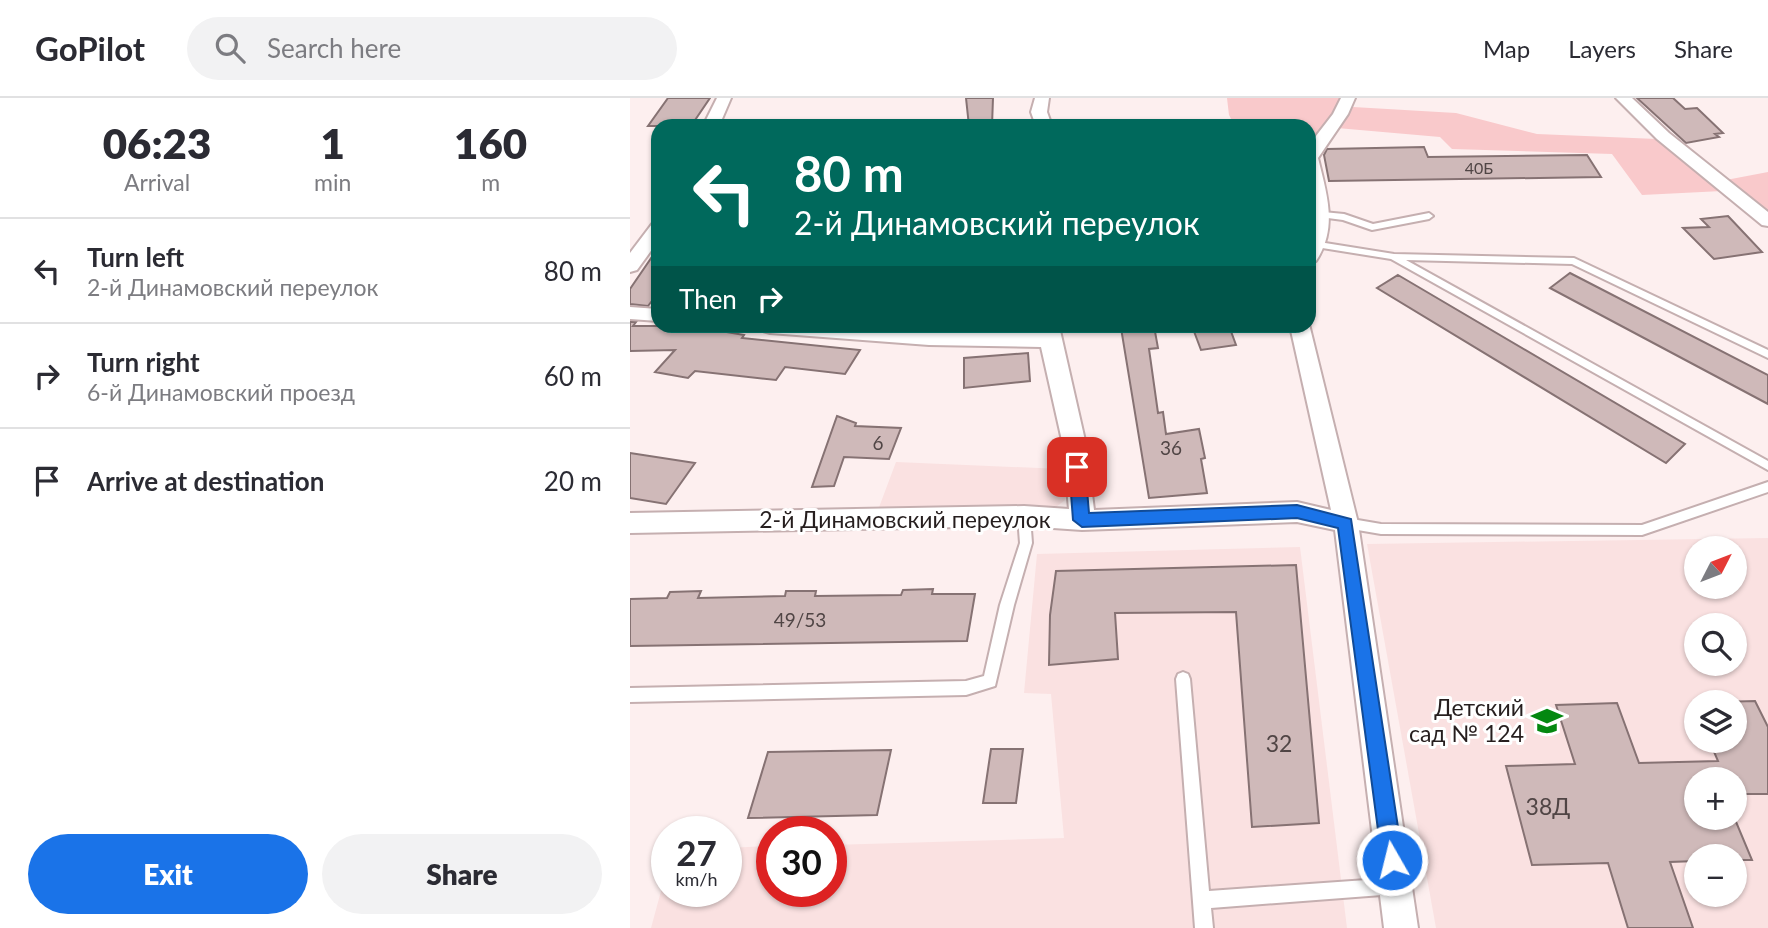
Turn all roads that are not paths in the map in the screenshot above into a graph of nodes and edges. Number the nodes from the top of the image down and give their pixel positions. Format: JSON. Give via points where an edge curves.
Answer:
{"nodes":[{"id":1,"x":724,"y":98,"type":"edge"},
{"id":2,"x":1042,"y":98,"type":"edge"},
{"id":3,"x":1348,"y":98,"type":"edge"},
{"id":4,"x":1623,"y":98,"type":"edge"},
{"id":5,"x":714,"y":119,"type":"edge"},
{"id":6,"x":1042,"y":119,"type":"edge"},
{"id":7,"x":1316,"y":146,"type":"edge"},
{"id":8,"x":1316,"y":186,"type":"edge"},
{"id":9,"x":1322,"y":215,"type":"junction"},
{"id":10,"x":1429,"y":216,"type":"dead end"},
{"id":11,"x":1768,"y":221,"type":"edge"},
{"id":12,"x":651,"y":237,"type":"edge"},
{"id":13,"x":1316,"y":242,"type":"edge"},
{"id":14,"x":1316,"y":251,"type":"edge"},
{"id":15,"x":1394,"y":257,"type":"junction"},
{"id":16,"x":630,"y":265,"type":"edge"},
{"id":17,"x":630,"y":313,"type":"edge"},
{"id":18,"x":651,"y":314,"type":"edge"},
{"id":19,"x":863,"y":333,"type":"edge"},
{"id":20,"x":1050,"y":333,"type":"edge"},
{"id":21,"x":1302,"y":333,"type":"edge"},
{"id":22,"x":1768,"y":354,"type":"edge"},
{"id":23,"x":1768,"y":466,"type":"edge"},
{"id":24,"x":1768,"y":487,"type":"edge"},
{"id":25,"x":1024,"y":516,"type":"junction"},
{"id":26,"x":1082,"y":520,"type":"junction"},
{"id":27,"x":630,"y":523,"type":"edge"},
{"id":28,"x":1346,"y":523,"type":"junction"},
{"id":29,"x":1183,"y":678,"type":"dead end"},
{"id":30,"x":630,"y":695,"type":"edge"},
{"id":31,"x":1396,"y":886,"type":"junction"},
{"id":32,"x":1202,"y":900,"type":"junction"},
{"id":33,"x":1204,"y":928,"type":"edge"},
{"id":34,"x":1401,"y":928,"type":"edge"}],
"edges":[{"from":1,"to":5,"type":"street"},
{"from":2,"to":6,"type":"street"},
{"from":3,"to":7,"type":"street","via":[[1345,110]]},
{"from":4,"to":11,"type":"street"},
{"from":8,"to":9,"type":"street"},
{"from":9,"to":10,"type":"lane","via":[[1372,227]]},
{"from":9,"to":13,"type":"street"},
{"from":12,"to":16,"type":"street"},
{"from":14,"to":15,"type":"lane"},
{"from":15,"to":22,"type":"lane","via":[[1574,261]]},
{"from":15,"to":23,"type":"lane"},
{"from":17,"to":18,"type":"street"},
{"from":19,"to":20,"type":"street","via":[[929,338]]},
{"from":20,"to":26,"type":"street","via":[[1081,488]]},
{"from":21,"to":28,"type":"street"},
{"from":24,"to":28,"type":"lane","via":[[1642,530],[1381,529]]},
{"from":25,"to":26,"type":"street","name":"2-й Динамовский переулок"},
{"from":25,"to":27,"type":"street","name":"2-й Динамовский переулок"},
{"from":25,"to":30,"type":"lane","via":[[1026,543],[990,681],[966,688]]},
{"from":26,"to":28,"type":"street","name":"2-й Динамовский переулок","via":[[1297,512]]},
{"from":28,"to":31,"type":"street"},
{"from":29,"to":32,"type":"lane"},
{"from":31,"to":32,"type":"lane"},
{"from":31,"to":34,"type":"street"},
{"from":32,"to":33,"type":"lane"}]}
